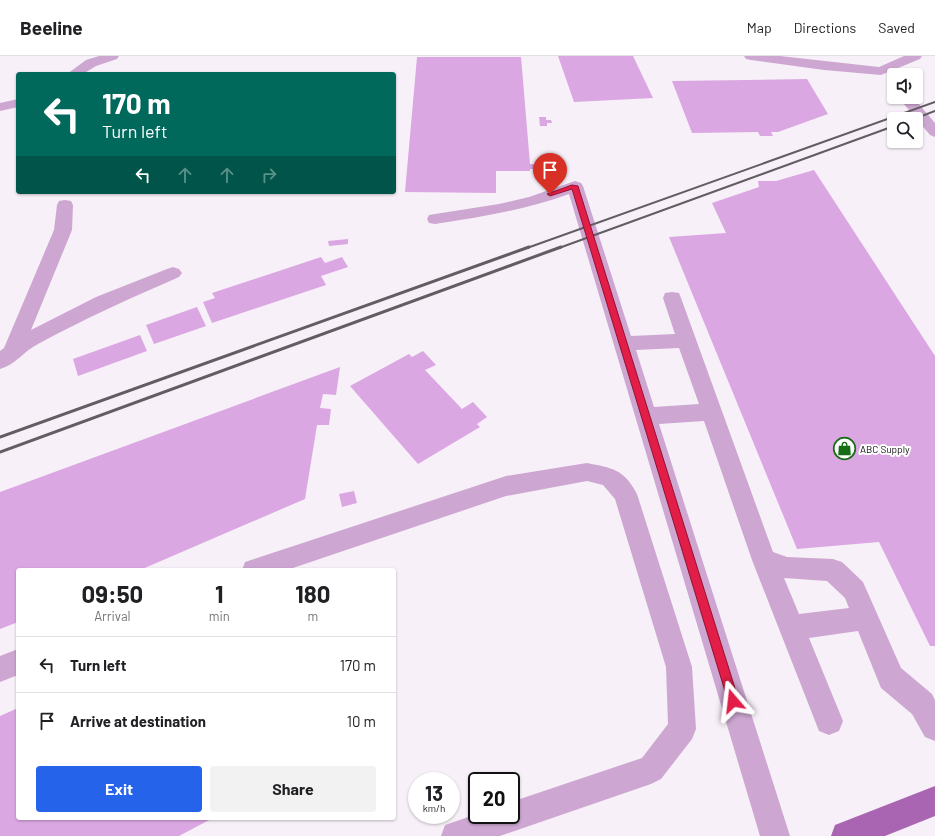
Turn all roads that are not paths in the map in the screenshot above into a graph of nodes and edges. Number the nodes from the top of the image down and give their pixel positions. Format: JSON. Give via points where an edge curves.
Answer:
{"nodes":[{"id":1,"x":112,"y":56,"type":"edge"},
{"id":2,"x":752,"y":56,"type":"edge"},
{"id":3,"x":915,"y":56,"type":"edge"},
{"id":4,"x":77,"y":72,"type":"edge"},
{"id":5,"x":16,"y":104,"type":"edge"},
{"id":6,"x":911,"y":104,"type":"edge"},
{"id":7,"x":0,"y":107,"type":"edge"},
{"id":8,"x":935,"y":132,"type":"edge"},
{"id":9,"x":65,"y":205,"type":"dead end"},
{"id":10,"x":435,"y":219,"type":"dead end"},
{"id":11,"x":173,"y":272,"type":"dead end"},
{"id":12,"x":672,"y":298,"type":"dead end"},
{"id":13,"x":686,"y":340,"type":"junction"},
{"id":14,"x":624,"y":344,"type":"junction"},
{"id":15,"x":6,"y":358,"type":"edge"},
{"id":16,"x":712,"y":412,"type":"junction"},
{"id":17,"x":646,"y":416,"type":"junction"},
{"id":18,"x":764,"y":560,"type":"junction"},
{"id":19,"x":260,"y":568,"type":"edge"},
{"id":20,"x":866,"y":618,"type":"junction"},
{"id":21,"x":791,"y":628,"type":"junction"},
{"id":22,"x":16,"y":663,"type":"edge"},
{"id":23,"x":0,"y":669,"type":"edge"},
{"id":24,"x":829,"y":721,"type":"dead end"},
{"id":25,"x":935,"y":727,"type":"edge"},
{"id":26,"x":935,"y":801,"type":"edge"},
{"id":27,"x":456,"y":836,"type":"edge"},
{"id":28,"x":775,"y":836,"type":"edge"},
{"id":29,"x":846,"y":836,"type":"edge"}],
"edges":[{"from":1,"to":4,"type":"street","via":[[92,63]]},
{"from":2,"to":3,"type":"street","via":[[885,76]]},
{"from":5,"to":7,"type":"street"},
{"from":6,"to":8,"type":"street"},
{"from":9,"to":15,"type":"street","via":[[63,230]]},
{"from":10,"to":14,"type":"street","via":[[534,201],[575,186]]},
{"from":11,"to":15,"type":"street","via":[[103,302],[30,340]]},
{"from":12,"to":13,"type":"street"},
{"from":13,"to":14,"type":"street"},
{"from":13,"to":16,"type":"street"},
{"from":14,"to":17,"type":"street"},
{"from":16,"to":17,"type":"street"},
{"from":16,"to":18,"type":"street"},
{"from":17,"to":28,"type":"street"},
{"from":18,"to":20,"type":"street","via":[[787,568],[833,570],[854,590]]},
{"from":18,"to":21,"type":"street"},
{"from":19,"to":27,"type":"street","via":[[506,486],[587,472],[610,477],[625,494],[679,667],[682,729],[651,769]]},
{"from":20,"to":21,"type":"street"},
{"from":20,"to":25,"type":"street","via":[[891,678],[922,704]]},
{"from":21,"to":24,"type":"street"},
{"from":22,"to":23,"type":"street"},
{"from":26,"to":29,"type":"main road"}]}
